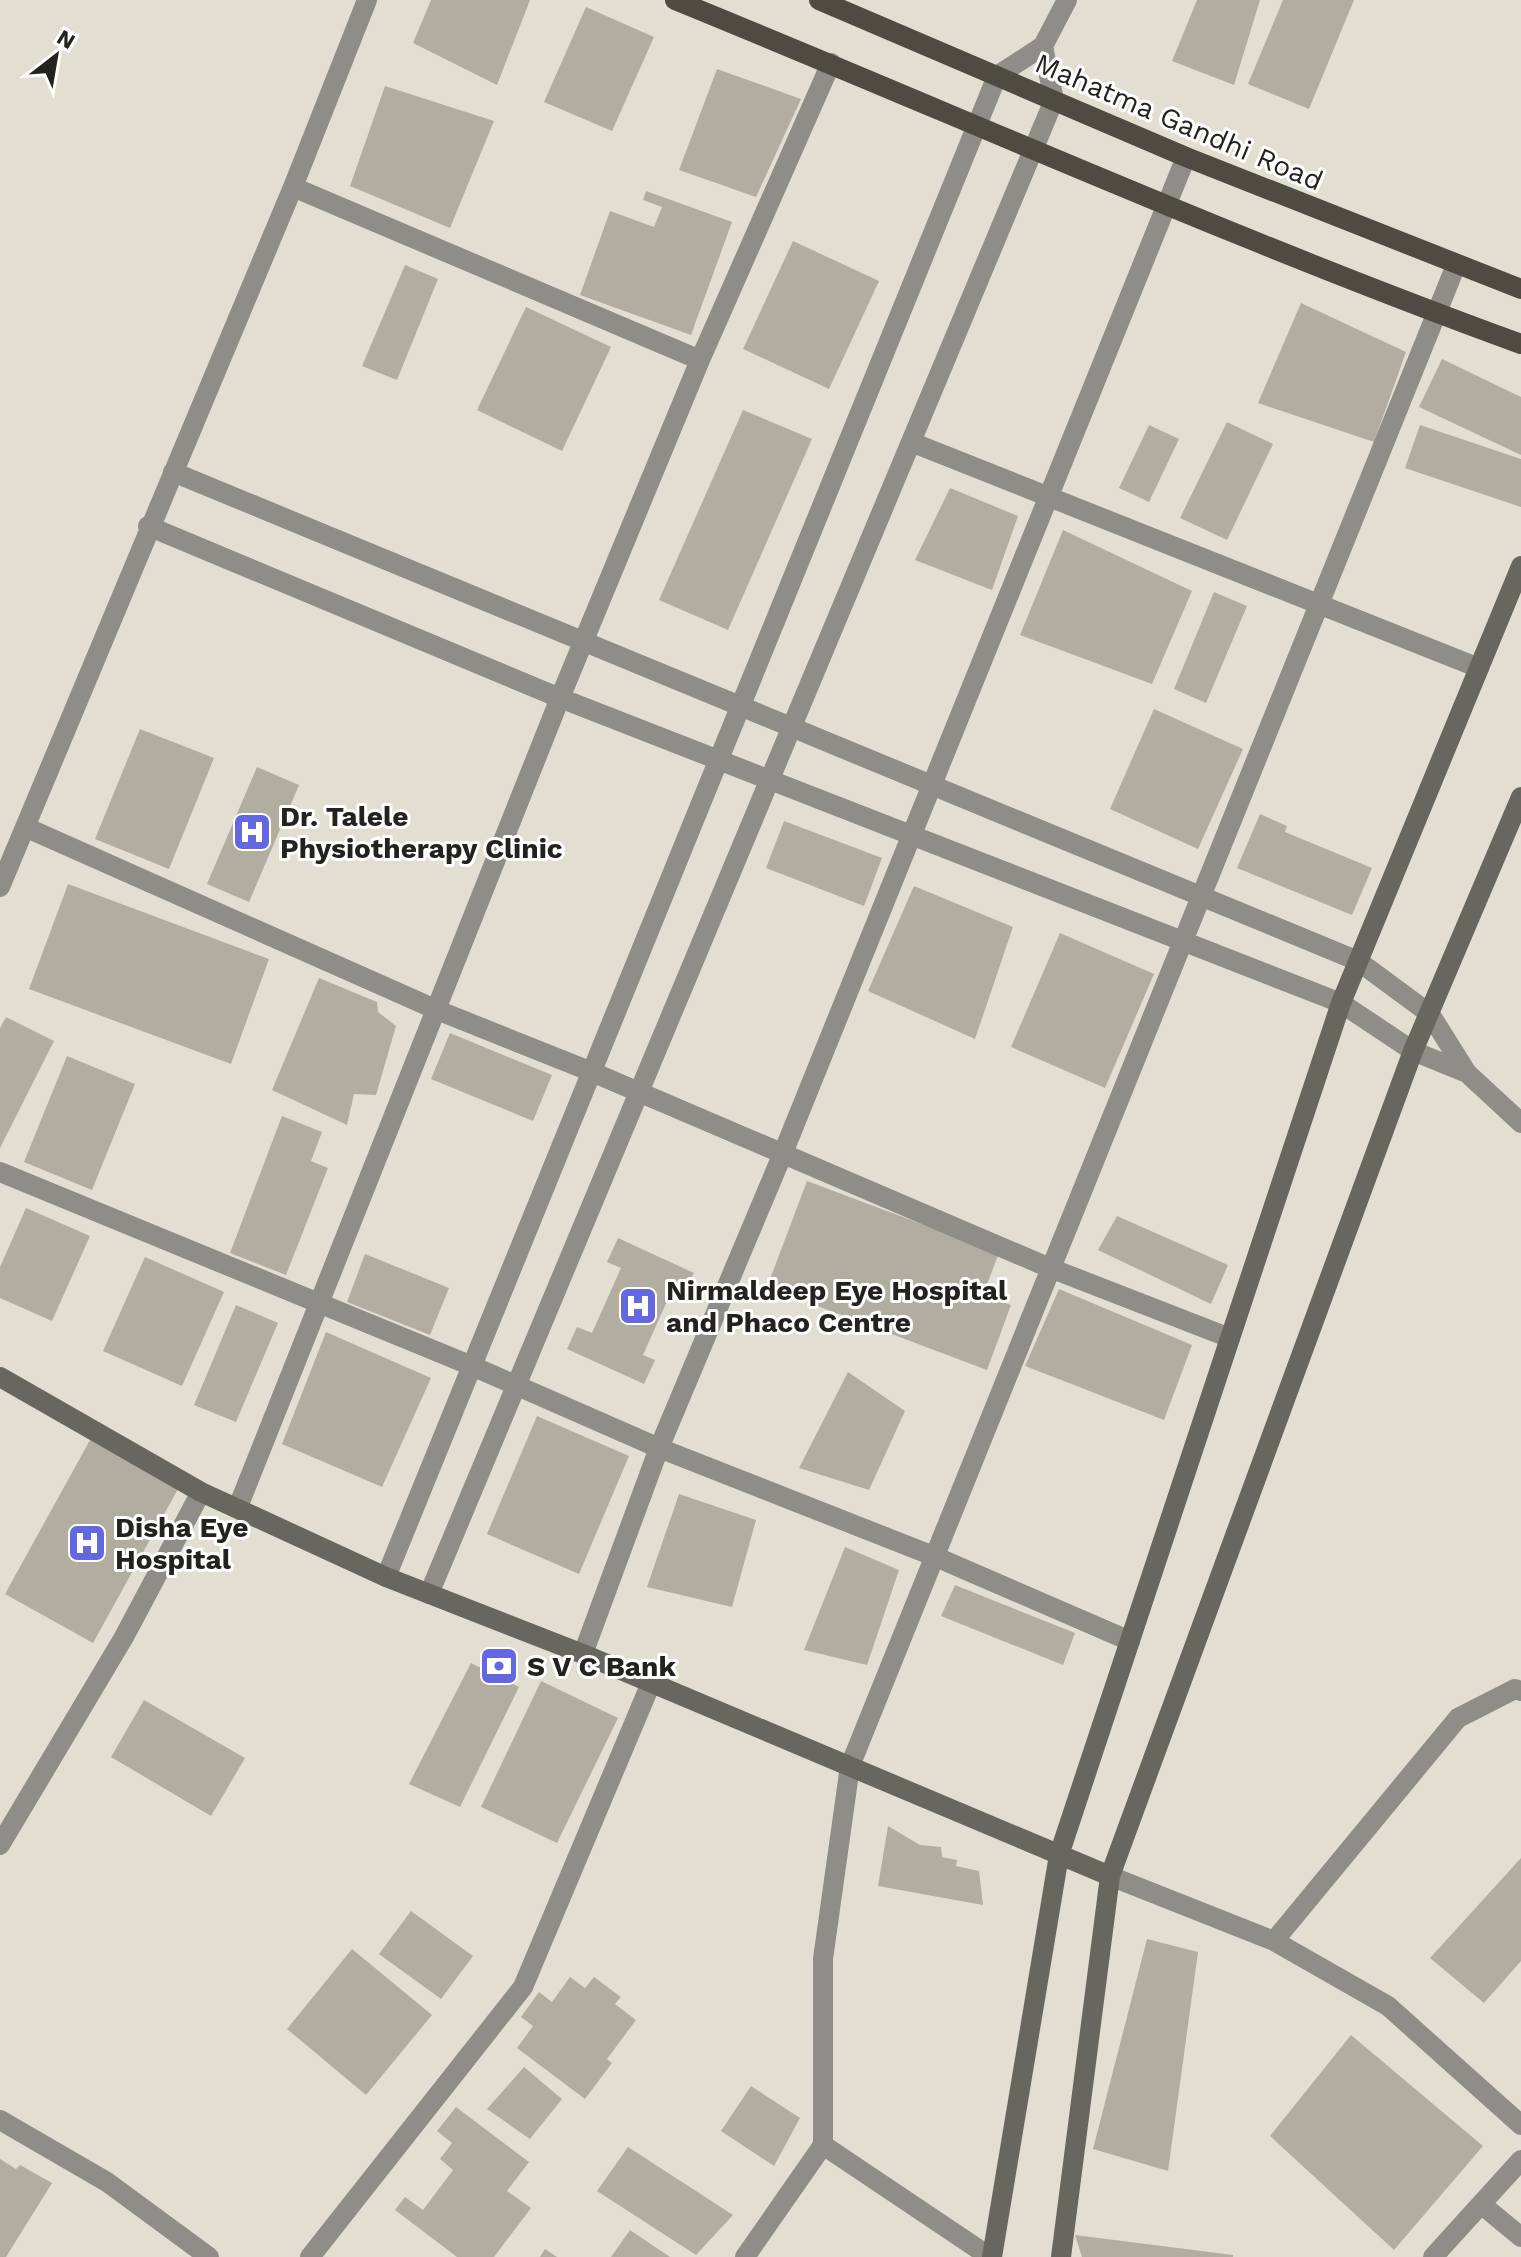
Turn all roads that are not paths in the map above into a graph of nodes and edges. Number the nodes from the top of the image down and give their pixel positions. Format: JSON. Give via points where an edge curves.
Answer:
{"nodes":[{"id":1,"x":367,"y":0,"type":"edge"},
{"id":2,"x":675,"y":0,"type":"edge"},
{"id":3,"x":819,"y":0,"type":"edge"},
{"id":4,"x":1067,"y":0,"type":"edge"},
{"id":5,"x":1043,"y":46,"type":"junction"},
{"id":6,"x":831,"y":63,"type":"junction"},
{"id":7,"x":997,"y":76,"type":"junction"},
{"id":8,"x":1054,"y":100,"type":"junction"},
{"id":9,"x":978,"y":124,"type":"junction"},
{"id":10,"x":1033,"y":148,"type":"junction"},
{"id":11,"x":1186,"y":157,"type":"junction"},
{"id":12,"x":293,"y":187,"type":"junction"},
{"id":13,"x":1166,"y":206,"type":"junction"},
{"id":14,"x":1456,"y":265,"type":"junction"},
{"id":15,"x":1521,"y":289,"type":"edge"},
{"id":16,"x":1436,"y":313,"type":"junction"},
{"id":17,"x":1521,"y":344,"type":"edge"},
{"id":18,"x":700,"y":360,"type":"junction"},
{"id":19,"x":911,"y":442,"type":"junction"},
{"id":20,"x":173,"y":472,"type":"junction"},
{"id":21,"x":1048,"y":496,"type":"junction"},
{"id":22,"x":148,"y":526,"type":"junction"},
{"id":23,"x":1521,"y":566,"type":"edge"},
{"id":24,"x":1318,"y":605,"type":"junction"},
{"id":25,"x":583,"y":641,"type":"junction"},
{"id":26,"x":1479,"y":668,"type":"junction"},
{"id":27,"x":560,"y":698,"type":"junction"},
{"id":28,"x":739,"y":705,"type":"junction"},
{"id":29,"x":793,"y":728,"type":"junction"},
{"id":30,"x":717,"y":759,"type":"junction"},
{"id":31,"x":771,"y":781,"type":"junction"},
{"id":32,"x":932,"y":785,"type":"junction"},
{"id":33,"x":1521,"y":797,"type":"edge"},
{"id":34,"x":25,"y":827,"type":"junction"},
{"id":35,"x":911,"y":835,"type":"junction"},
{"id":36,"x":0,"y":887,"type":"edge"},
{"id":37,"x":1200,"y":895,"type":"junction"},
{"id":38,"x":1182,"y":941,"type":"junction"},
{"id":39,"x":1358,"y":961,"type":"junction"},
{"id":40,"x":1341,"y":1003,"type":"junction"},
{"id":41,"x":437,"y":1010,"type":"junction"},
{"id":42,"x":1430,"y":1014,"type":"junction"},
{"id":43,"x":1413,"y":1051,"type":"junction"},
{"id":44,"x":592,"y":1072,"type":"junction"},
{"id":45,"x":1467,"y":1073,"type":"junction"},
{"id":46,"x":639,"y":1091,"type":"junction"},
{"id":47,"x":1521,"y":1123,"type":"edge"},
{"id":48,"x":783,"y":1153,"type":"junction"},
{"id":49,"x":0,"y":1172,"type":"edge"},
{"id":50,"x":1050,"y":1268,"type":"junction"},
{"id":51,"x":318,"y":1303,"type":"junction"},
{"id":52,"x":1230,"y":1338,"type":"junction"},
{"id":53,"x":472,"y":1366,"type":"junction"},
{"id":54,"x":0,"y":1377,"type":"edge"},
{"id":55,"x":516,"y":1385,"type":"junction"},
{"id":56,"x":659,"y":1448,"type":"junction"},
{"id":57,"x":201,"y":1492,"type":"junction"},
{"id":58,"x":238,"y":1507,"type":"junction"},
{"id":59,"x":936,"y":1557,"type":"junction"},
{"id":60,"x":386,"y":1577,"type":"junction"},
{"id":61,"x":429,"y":1594,"type":"junction"},
{"id":62,"x":1130,"y":1641,"type":"junction"},
{"id":63,"x":583,"y":1654,"type":"junction"},
{"id":64,"x":651,"y":1683,"type":"junction"},
{"id":65,"x":1521,"y":1691,"type":"edge"},
{"id":66,"x":850,"y":1766,"type":"junction"},
{"id":67,"x":0,"y":1845,"type":"edge"},
{"id":68,"x":1059,"y":1855,"type":"junction"},
{"id":69,"x":1110,"y":1876,"type":"junction"},
{"id":70,"x":1274,"y":1941,"type":"junction"},
{"id":71,"x":0,"y":2120,"type":"edge"},
{"id":72,"x":1521,"y":2125,"type":"edge"},
{"id":73,"x":823,"y":2145,"type":"junction"},
{"id":74,"x":1521,"y":2160,"type":"edge"},
{"id":75,"x":1481,"y":2204,"type":"junction"},
{"id":76,"x":1521,"y":2237,"type":"edge"},
{"id":77,"x":983,"y":2255,"type":"edge"},
{"id":78,"x":209,"y":2257,"type":"edge"},
{"id":79,"x":310,"y":2257,"type":"edge"},
{"id":80,"x":745,"y":2257,"type":"edge"},
{"id":81,"x":1061,"y":2257,"type":"edge"},
{"id":82,"x":1433,"y":2257,"type":"edge"}],
"edges":[{"from":1,"to":12,"type":"street"},
{"from":2,"to":6,"type":"main road"},
{"from":3,"to":7,"type":"main road","name":"Mahatma Gandhi Road"},
{"from":4,"to":5,"type":"street"},
{"from":5,"to":7,"type":"street"},
{"from":5,"to":8,"type":"street"},
{"from":6,"to":9,"type":"main road"},
{"from":6,"to":18,"type":"street"},
{"from":7,"to":8,"type":"main road","name":"Mahatma Gandhi Road"},
{"from":7,"to":9,"type":"street"},
{"from":8,"to":10,"type":"street"},
{"from":8,"to":11,"type":"main road","name":"Mahatma Gandhi Road"},
{"from":9,"to":10,"type":"main road"},
{"from":9,"to":28,"type":"street"},
{"from":10,"to":13,"type":"main road"},
{"from":10,"to":19,"type":"street"},
{"from":11,"to":13,"type":"street"},
{"from":11,"to":14,"type":"main road","name":"Mahatma Gandhi Road"},
{"from":12,"to":18,"type":"street"},
{"from":12,"to":20,"type":"street"},
{"from":13,"to":16,"type":"main road"},
{"from":13,"to":21,"type":"street"},
{"from":14,"to":15,"type":"main road","name":"Mahatma Gandhi Road"},
{"from":14,"to":16,"type":"street"},
{"from":16,"to":17,"type":"main road"},
{"from":16,"to":24,"type":"street"},
{"from":18,"to":25,"type":"street"},
{"from":19,"to":21,"type":"street"},
{"from":19,"to":29,"type":"street"},
{"from":20,"to":22,"type":"street"},
{"from":20,"to":25,"type":"street"},
{"from":21,"to":24,"type":"street"},
{"from":21,"to":32,"type":"street"},
{"from":22,"to":27,"type":"street"},
{"from":22,"to":34,"type":"street"},
{"from":23,"to":26,"type":"main road"},
{"from":24,"to":26,"type":"street"},
{"from":24,"to":37,"type":"street"},
{"from":25,"to":27,"type":"street"},
{"from":25,"to":28,"type":"street"},
{"from":26,"to":39,"type":"main road"},
{"from":27,"to":30,"type":"street"},
{"from":27,"to":41,"type":"street"},
{"from":28,"to":29,"type":"street"},
{"from":28,"to":30,"type":"street"},
{"from":29,"to":31,"type":"street"},
{"from":29,"to":32,"type":"street"},
{"from":30,"to":31,"type":"street"},
{"from":30,"to":44,"type":"street"},
{"from":31,"to":35,"type":"street"},
{"from":31,"to":46,"type":"street"},
{"from":32,"to":35,"type":"street"},
{"from":32,"to":37,"type":"street"},
{"from":33,"to":42,"type":"main road"},
{"from":34,"to":36,"type":"street"},
{"from":34,"to":41,"type":"street"},
{"from":35,"to":38,"type":"street"},
{"from":35,"to":48,"type":"street"},
{"from":37,"to":38,"type":"street"},
{"from":37,"to":39,"type":"street"},
{"from":38,"to":40,"type":"street"},
{"from":38,"to":50,"type":"street"},
{"from":39,"to":40,"type":"main road"},
{"from":39,"to":42,"type":"street"},
{"from":40,"to":43,"type":"street"},
{"from":40,"to":52,"type":"main road"},
{"from":41,"to":44,"type":"street"},
{"from":41,"to":51,"type":"street"},
{"from":42,"to":43,"type":"main road"},
{"from":42,"to":45,"type":"street"},
{"from":43,"to":45,"type":"street"},
{"from":43,"to":69,"type":"main road"},
{"from":44,"to":46,"type":"street"},
{"from":44,"to":53,"type":"street"},
{"from":45,"to":47,"type":"street"},
{"from":46,"to":48,"type":"street"},
{"from":46,"to":55,"type":"street"},
{"from":48,"to":50,"type":"street"},
{"from":48,"to":56,"type":"street"},
{"from":49,"to":51,"type":"street"},
{"from":50,"to":52,"type":"street"},
{"from":50,"to":59,"type":"street"},
{"from":51,"to":53,"type":"street"},
{"from":51,"to":58,"type":"street"},
{"from":52,"to":62,"type":"main road"},
{"from":53,"to":55,"type":"street"},
{"from":53,"to":60,"type":"street"},
{"from":54,"to":57,"type":"main road"},
{"from":55,"to":56,"type":"street"},
{"from":55,"to":61,"type":"street"},
{"from":56,"to":59,"type":"street"},
{"from":56,"to":63,"type":"street"},
{"from":57,"to":58,"type":"main road"},
{"from":57,"to":67,"type":"street","via":[[124,1637]]},
{"from":58,"to":60,"type":"main road"},
{"from":59,"to":62,"type":"street"},
{"from":59,"to":66,"type":"street"},
{"from":60,"to":61,"type":"main road"},
{"from":61,"to":63,"type":"main road"},
{"from":62,"to":68,"type":"main road"},
{"from":63,"to":64,"type":"main road"},
{"from":64,"to":66,"type":"main road"},
{"from":64,"to":79,"type":"street","via":[[523,1987]]},
{"from":65,"to":70,"type":"street","via":[[1515,1689],[1458,1718]]},
{"from":66,"to":68,"type":"main road"},
{"from":66,"to":73,"type":"street","via":[[823,1959]]},
{"from":68,"to":69,"type":"main road"},
{"from":68,"to":77,"type":"main road"},
{"from":69,"to":70,"type":"street"},
{"from":69,"to":81,"type":"main road"},
{"from":70,"to":72,"type":"street","via":[[1388,2006]]},
{"from":71,"to":78,"type":"street","via":[[107,2182]]},
{"from":73,"to":77,"type":"street"},
{"from":73,"to":80,"type":"street"},
{"from":74,"to":75,"type":"street"},
{"from":75,"to":76,"type":"street"},
{"from":75,"to":82,"type":"street"}]}
